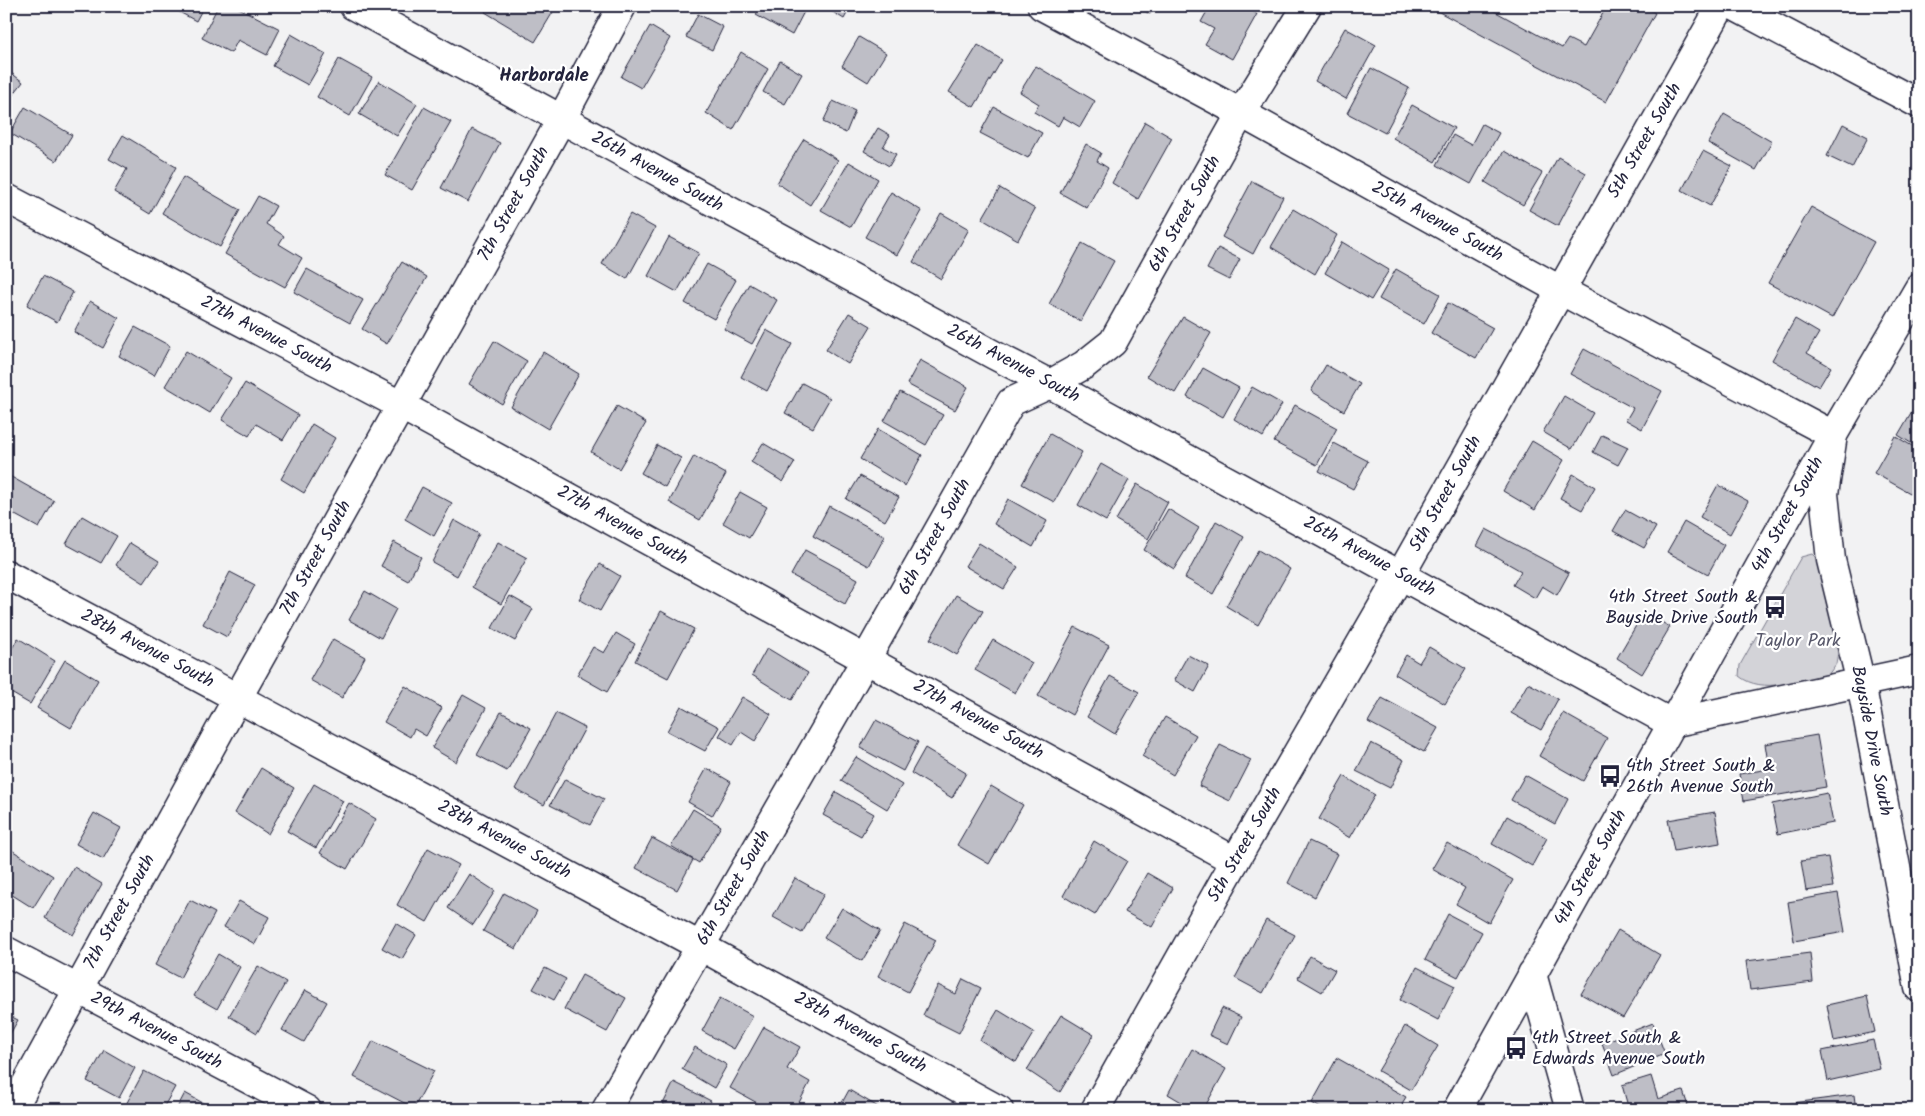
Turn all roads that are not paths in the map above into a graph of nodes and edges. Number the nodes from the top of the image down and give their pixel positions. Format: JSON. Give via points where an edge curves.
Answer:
{"nodes":[{"id":1,"x":354,"y":6,"type":"edge"},
{"id":2,"x":622,"y":6,"type":"edge"},
{"id":3,"x":1042,"y":6,"type":"edge"},
{"id":4,"x":1307,"y":6,"type":"edge"},
{"id":5,"x":1721,"y":6,"type":"edge"},
{"id":6,"x":1734,"y":6,"type":"edge"},
{"id":7,"x":1919,"y":104,"type":"edge"},
{"id":8,"x":1241,"y":114,"type":"junction"},
{"id":9,"x":561,"y":120,"type":"junction"},
{"id":10,"x":6,"y":198,"type":"edge"},
{"id":11,"x":1919,"y":288,"type":"edge"},
{"id":12,"x":1560,"y":290,"type":"junction"},
{"id":13,"x":1050,"y":384,"type":"junction"},
{"id":14,"x":402,"y":406,"type":"junction"},
{"id":15,"x":1833,"y":435,"type":"junction"},
{"id":16,"x":6,"y":574,"type":"edge"},
{"id":17,"x":1401,"y":574,"type":"junction"},
{"id":18,"x":866,"y":659,"type":"junction"},
{"id":19,"x":1919,"y":670,"type":"edge"},
{"id":20,"x":1861,"y":683,"type":"junction"},
{"id":21,"x":238,"y":697,"type":"junction"},
{"id":22,"x":1671,"y":723,"type":"junction"},
{"id":23,"x":1235,"y":861,"type":"junction"},
{"id":24,"x":700,"y":946,"type":"junction"},
{"id":25,"x":6,"y":951,"type":"edge"},
{"id":26,"x":1532,"y":974,"type":"junction"},
{"id":27,"x":1919,"y":988,"type":"edge"},
{"id":28,"x":78,"y":990,"type":"junction"},
{"id":29,"x":12,"y":1110,"type":"edge"},
{"id":30,"x":307,"y":1110,"type":"edge"},
{"id":31,"x":606,"y":1110,"type":"edge"},
{"id":32,"x":999,"y":1110,"type":"edge"},
{"id":33,"x":1095,"y":1110,"type":"edge"},
{"id":34,"x":1456,"y":1110,"type":"edge"},
{"id":35,"x":1570,"y":1110,"type":"edge"}],
"edges":[{"from":1,"to":9,"type":"street","name":"26th Avenue South"},
{"from":2,"to":9,"type":"street","name":"7th Street South"},
{"from":3,"to":8,"type":"street","name":"25th Avenue South"},
{"from":4,"to":8,"type":"street","name":"6th Street South"},
{"from":5,"to":12,"type":"street","name":"5th Street South"},
{"from":6,"to":7,"type":"street"},
{"from":8,"to":12,"type":"street","name":"25th Avenue South"},
{"from":8,"to":13,"type":"street","name":"6th Street South","via":[[1113,342],[1084,365]]},
{"from":9,"to":13,"type":"street","name":"26th Avenue South"},
{"from":9,"to":14,"type":"street","name":"7th Street South"},
{"from":10,"to":14,"type":"street","name":"27th Avenue South"},
{"from":11,"to":15,"type":"street","name":"4th Street South"},
{"from":12,"to":15,"type":"street","name":"25th Avenue South"},
{"from":12,"to":17,"type":"street","name":"5th Street South"},
{"from":13,"to":17,"type":"street","name":"26th Avenue South"},
{"from":13,"to":18,"type":"street","name":"6th Street South","via":[[1011,402]]},
{"from":14,"to":18,"type":"street","name":"27th Avenue South"},
{"from":14,"to":21,"type":"street","name":"7th Street South"},
{"from":15,"to":20,"type":"street","name":"Bayside Drive South","via":[[1824,494],[1831,560]]},
{"from":15,"to":22,"type":"street","name":"4th Street South"},
{"from":16,"to":21,"type":"street","name":"28th Avenue South"},
{"from":17,"to":22,"type":"street","name":"26th Avenue South"},
{"from":17,"to":23,"type":"street","name":"5th Street South"},
{"from":18,"to":23,"type":"street","name":"27th Avenue South"},
{"from":18,"to":24,"type":"street","name":"6th Street South"},
{"from":19,"to":20,"type":"street"},
{"from":20,"to":22,"type":"street"},
{"from":20,"to":27,"type":"street","name":"Bayside Drive South"},
{"from":21,"to":24,"type":"street","name":"28th Avenue South"},
{"from":21,"to":28,"type":"street","name":"7th Street South"},
{"from":22,"to":26,"type":"street","name":"4th Street South"},
{"from":23,"to":33,"type":"street","name":"5th Street South"},
{"from":24,"to":31,"type":"street","name":"6th Street South"},
{"from":24,"to":32,"type":"street","name":"28th Avenue South"},
{"from":25,"to":28,"type":"street","name":"29th Avenue South"},
{"from":26,"to":34,"type":"street","name":"4th Street South"},
{"from":26,"to":35,"type":"street"},
{"from":28,"to":29,"type":"street","name":"7th Street South"},
{"from":28,"to":30,"type":"street","name":"29th Avenue South"}]}
